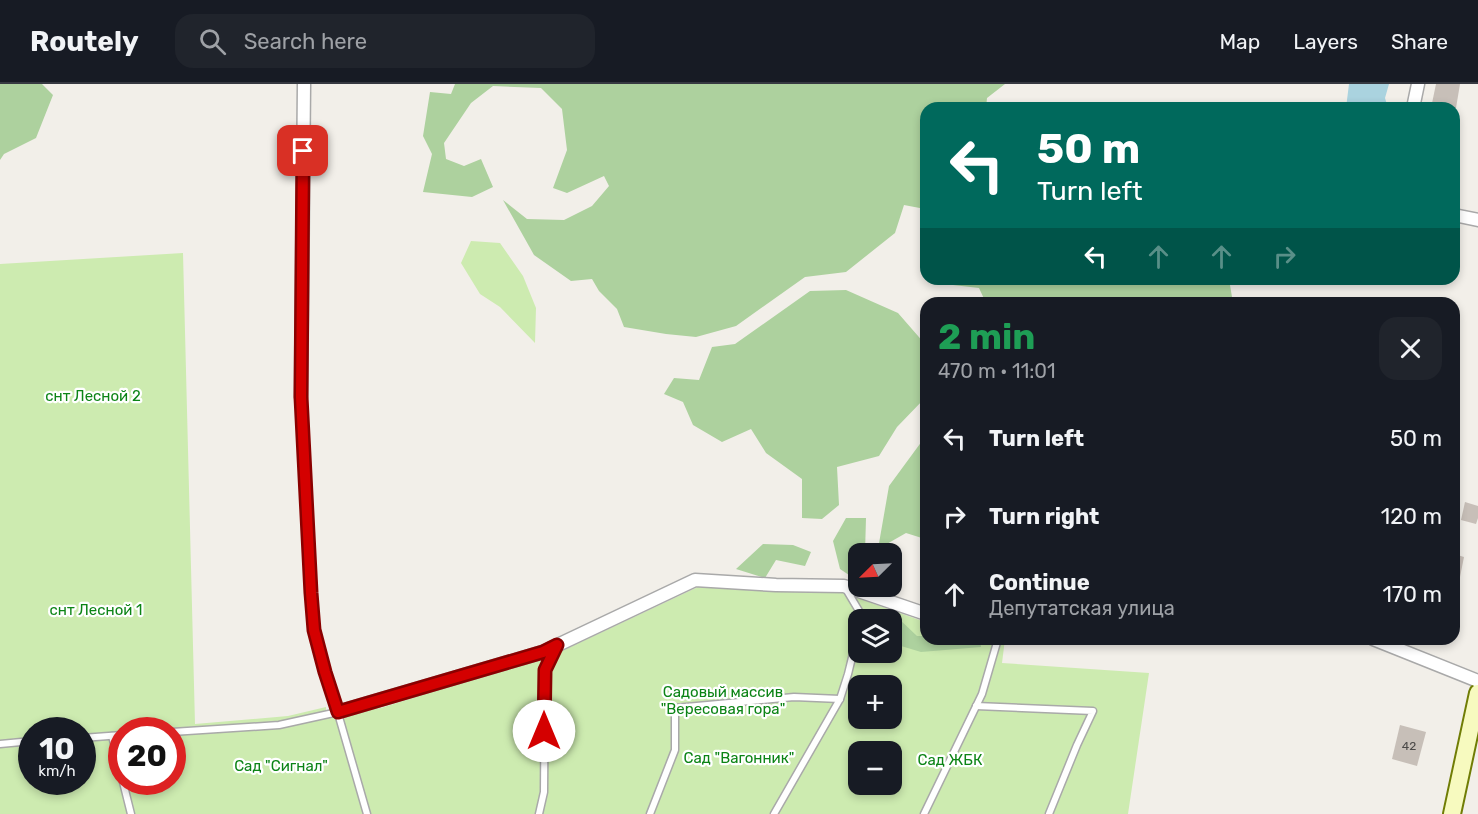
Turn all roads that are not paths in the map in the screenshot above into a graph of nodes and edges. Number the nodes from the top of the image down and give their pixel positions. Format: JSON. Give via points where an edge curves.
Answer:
{"nodes":[{"id":1,"x":304,"y":84,"type":"edge"},
{"id":2,"x":1418,"y":84,"type":"edge"},
{"id":3,"x":1414,"y":102,"type":"edge"},
{"id":4,"x":1460,"y":216,"type":"edge"},
{"id":5,"x":1478,"y":220,"type":"edge"},
{"id":6,"x":301,"y":397,"type":"joint"},
{"id":7,"x":844,"y":586,"type":"junction"},
{"id":8,"x":858,"y":609,"type":"edge"},
{"id":9,"x":920,"y":612,"type":"edge"},
{"id":10,"x":557,"y":645,"type":"junction"},
{"id":11,"x":996,"y":645,"type":"edge"},
{"id":12,"x":1388,"y":645,"type":"edge"},
{"id":13,"x":851,"y":663,"type":"edge"},
{"id":14,"x":1478,"y":681,"type":"edge"},
{"id":15,"x":1478,"y":693,"type":"edge"},
{"id":16,"x":840,"y":699,"type":"junction"},
{"id":17,"x":976,"y":706,"type":"junction"},
{"id":18,"x":338,"y":712,"type":"junction"},
{"id":19,"x":186,"y":731,"type":"edge"},
{"id":20,"x":18,"y":742,"type":"edge"},
{"id":21,"x":0,"y":744,"type":"edge"},
{"id":22,"x":126,"y":795,"type":"edge"},
{"id":23,"x":131,"y":814,"type":"edge"},
{"id":24,"x":367,"y":814,"type":"edge"},
{"id":25,"x":539,"y":814,"type":"edge"},
{"id":26,"x":650,"y":814,"type":"edge"},
{"id":27,"x":774,"y":814,"type":"edge"},
{"id":28,"x":924,"y":814,"type":"edge"},
{"id":29,"x":1049,"y":814,"type":"edge"},
{"id":30,"x":1452,"y":814,"type":"edge"}],
"edges":[{"from":1,"to":6,"type":"street"},
{"from":2,"to":3,"type":"street"},
{"from":4,"to":5,"type":"street"},
{"from":6,"to":18,"type":"lane","via":[[314,630]]},
{"from":7,"to":8,"type":"lane"},
{"from":7,"to":9,"type":"street"},
{"from":7,"to":10,"type":"street","via":[[695,580]]},
{"from":10,"to":18,"type":"street"},
{"from":10,"to":25,"type":"lane","via":[[545,670],[544,792]]},
{"from":11,"to":17,"type":"lane"},
{"from":12,"to":14,"type":"street"},
{"from":13,"to":16,"type":"lane"},
{"from":15,"to":30,"type":"street"},
{"from":16,"to":26,"type":"lane","via":[[794,697],[675,708],[675,750]]},
{"from":16,"to":27,"type":"lane"},
{"from":17,"to":28,"type":"lane"},
{"from":17,"to":29,"type":"lane","via":[[1093,711]]},
{"from":18,"to":19,"type":"lane","via":[[279,725]]},
{"from":18,"to":24,"type":"lane"},
{"from":20,"to":21,"type":"lane"},
{"from":22,"to":23,"type":"lane"}]}
